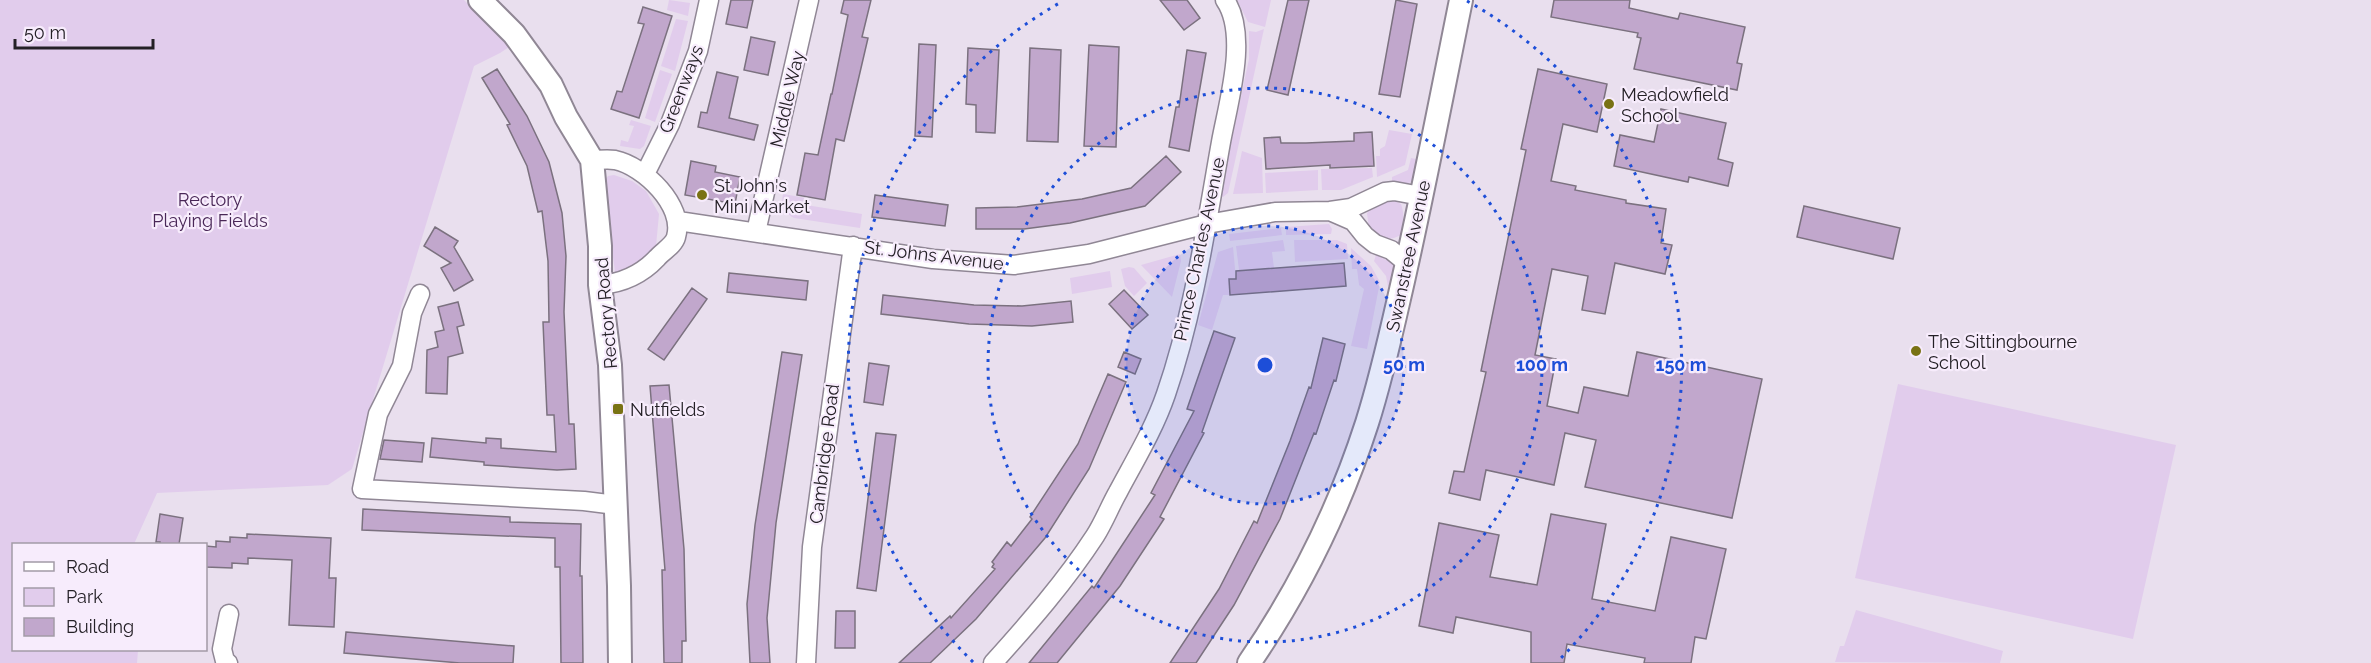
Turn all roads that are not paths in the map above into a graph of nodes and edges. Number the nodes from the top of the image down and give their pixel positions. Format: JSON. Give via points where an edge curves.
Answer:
{"nodes":[{"id":1,"x":480,"y":0,"type":"edge"},
{"id":2,"x":709,"y":0,"type":"edge"},
{"id":3,"x":810,"y":0,"type":"edge"},
{"id":4,"x":1225,"y":0,"type":"edge"},
{"id":5,"x":1461,"y":0,"type":"edge"},
{"id":6,"x":592,"y":160,"type":"junction"},
{"id":7,"x":645,"y":174,"type":"junction"},
{"id":8,"x":1421,"y":196,"type":"junction"},
{"id":9,"x":1330,"y":211,"type":"junction"},
{"id":10,"x":678,"y":221,"type":"junction"},
{"id":11,"x":1207,"y":225,"type":"junction"},
{"id":12,"x":756,"y":232,"type":"junction"},
{"id":13,"x":853,"y":246,"type":"junction"},
{"id":14,"x":1407,"y":262,"type":"junction"},
{"id":15,"x":600,"y":285,"type":"junction"},
{"id":16,"x":420,"y":294,"type":"dead end"},
{"id":17,"x":616,"y":505,"type":"junction"},
{"id":18,"x":229,"y":614,"type":"dead end"},
{"id":19,"x":228,"y":663,"type":"edge"},
{"id":20,"x":620,"y":663,"type":"edge"},
{"id":21,"x":806,"y":663,"type":"edge"},
{"id":22,"x":993,"y":663,"type":"edge"},
{"id":23,"x":1249,"y":663,"type":"edge"}],
"edges":[{"from":1,"to":6,"type":"street","name":"Rectory Road","via":[[514,34],[551,85]]},
{"from":2,"to":7,"type":"street","name":"Greenways","via":[[698,51],[670,124]]},
{"from":3,"to":12,"type":"street","name":"Middle Way"},
{"from":4,"to":11,"type":"street","name":"Prince Charles Avenue","via":[[1237,40]]},
{"from":5,"to":8,"type":"street","name":"Swanstree Avenue"},
{"from":6,"to":7,"type":"street","via":[[616,160]]},
{"from":6,"to":15,"type":"street","name":"Rectory Road"},
{"from":7,"to":10,"type":"street","via":[[668,199]]},
{"from":8,"to":9,"type":"street","name":"St. Johns Avenue","via":[[1385,192],[1351,208]]},
{"from":8,"to":14,"type":"street","name":"Swanstree Avenue"},
{"from":9,"to":11,"type":"street","name":"St. Johns Avenue","via":[[1275,212]]},
{"from":9,"to":14,"type":"street","name":"St. Johns Avenue","via":[[1353,221],[1375,244]]},
{"from":10,"to":12,"type":"street","name":"St. Johns Avenue"},
{"from":10,"to":15,"type":"street","via":[[675,240],[648,268],[634,277]]},
{"from":11,"to":13,"type":"street","name":"St. Johns Avenue","via":[[1089,254],[1014,265],[933,259]]},
{"from":11,"to":22,"type":"street","name":"Prince Charles Avenue","via":[[1166,394],[1144,447],[1096,534],[1069,573]]},
{"from":12,"to":13,"type":"street","name":"St. Johns Avenue"},
{"from":13,"to":21,"type":"street","name":"Cambridge Road","via":[[812,547]]},
{"from":14,"to":23,"type":"street","name":"Swanstree Avenue","via":[[1384,367],[1351,465],[1300,580]]},
{"from":15,"to":17,"type":"street","name":"Rectory Road","via":[[610,365]]},
{"from":16,"to":17,"type":"street","via":[[402,366],[378,414],[362,489]]},
{"from":17,"to":20,"type":"street","name":"Rectory Road"},
{"from":18,"to":19,"type":"street","via":[[222,649]]}]}
